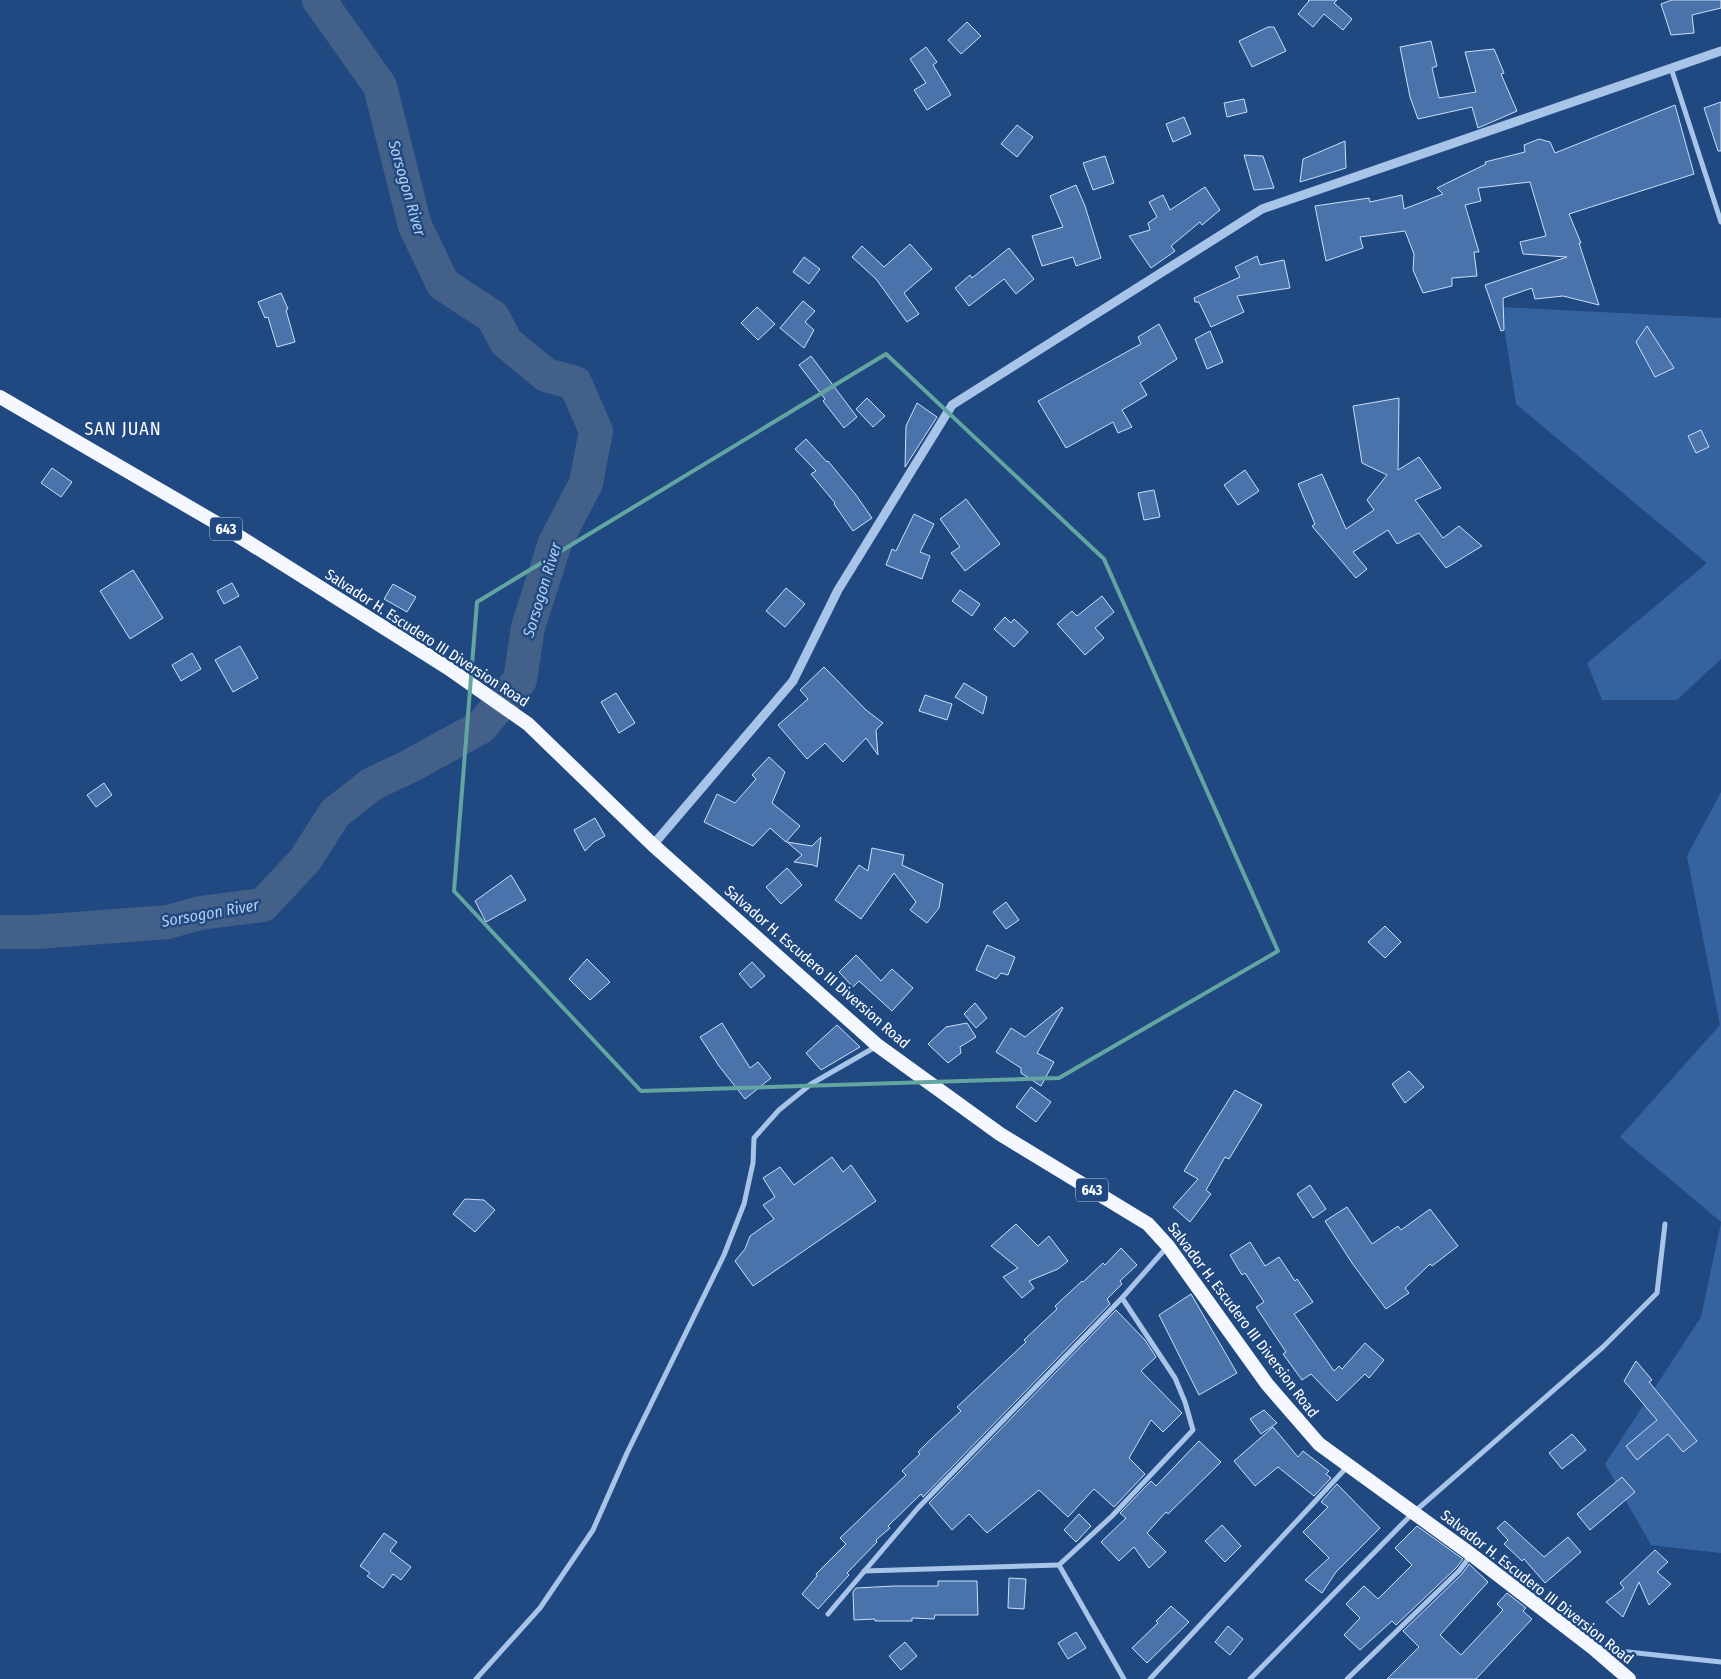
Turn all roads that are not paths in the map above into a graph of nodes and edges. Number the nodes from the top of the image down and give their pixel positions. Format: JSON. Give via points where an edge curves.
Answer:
{"nodes":[{"id":1,"x":1721,"y":50,"type":"edge"},
{"id":2,"x":1671,"y":68,"type":"junction"},
{"id":3,"x":1721,"y":222,"type":"edge"},
{"id":4,"x":0,"y":397,"type":"edge"},
{"id":5,"x":653,"y":845,"type":"junction"},
{"id":6,"x":877,"y":1045,"type":"junction"},
{"id":7,"x":1665,"y":1224,"type":"dead end"},
{"id":8,"x":1168,"y":1246,"type":"junction"},
{"id":9,"x":1122,"y":1298,"type":"junction"},
{"id":10,"x":1348,"y":1466,"type":"junction"},
{"id":11,"x":1413,"y":1513,"type":"junction"},
{"id":12,"x":1472,"y":1555,"type":"junction"},
{"id":13,"x":1059,"y":1565,"type":"junction"},
{"id":14,"x":864,"y":1571,"type":"junction"},
{"id":15,"x":828,"y":1614,"type":"dead end"},
{"id":16,"x":1593,"y":1648,"type":"junction"},
{"id":17,"x":1721,"y":1662,"type":"edge"},
{"id":18,"x":476,"y":1679,"type":"edge"},
{"id":19,"x":1124,"y":1679,"type":"edge"},
{"id":20,"x":1150,"y":1679,"type":"edge"},
{"id":21,"x":1250,"y":1679,"type":"edge"},
{"id":22,"x":1347,"y":1679,"type":"edge"},
{"id":23,"x":1629,"y":1679,"type":"edge"}],
"edges":[{"from":1,"to":2,"type":"street"},
{"from":2,"to":3,"type":"street"},
{"from":2,"to":5,"type":"street","via":[[1262,209],[952,405],[838,590],[794,680]]},
{"from":4,"to":5,"type":"highway","name":"Salvador H. Escudero III Diversion Road","number":"643","via":[[232,532],[448,668],[528,724]]},
{"from":5,"to":6,"type":"highway","name":"Salvador H. Escudero III Diversion Road","number":"643"},
{"from":6,"to":8,"type":"highway","name":"Salvador H. Escudero III Diversion Road","number":"643","via":[[1000,1134],[1148,1224]]},
{"from":6,"to":18,"type":"street","via":[[811,1084],[779,1110],[754,1138],[753,1163],[744,1204],[724,1255],[593,1530],[540,1608]]},
{"from":7,"to":11,"type":"street","via":[[1658,1293],[1603,1347]]},
{"from":8,"to":9,"type":"street"},
{"from":8,"to":10,"type":"highway","name":"Salvador H. Escudero III Diversion Road","number":"643","via":[[1267,1384],[1319,1444]]},
{"from":9,"to":13,"type":"street","via":[[1175,1378],[1193,1430],[1112,1516]]},
{"from":9,"to":14,"type":"street","via":[[918,1508]]},
{"from":10,"to":11,"type":"highway","name":"Salvador H. Escudero III Diversion Road","number":"643"},
{"from":10,"to":20,"type":"street"},
{"from":11,"to":12,"type":"highway","name":"Salvador H. Escudero III Diversion Road","number":"643"},
{"from":11,"to":21,"type":"street"},
{"from":12,"to":16,"type":"highway","name":"Salvador H. Escudero III Diversion Road","number":"643"},
{"from":12,"to":22,"type":"street"},
{"from":13,"to":14,"type":"street"},
{"from":13,"to":19,"type":"street"},
{"from":14,"to":15,"type":"street"},
{"from":16,"to":17,"type":"street"},
{"from":16,"to":23,"type":"highway","name":"Salvador H. Escudero III Diversion Road","number":"643"}]}
